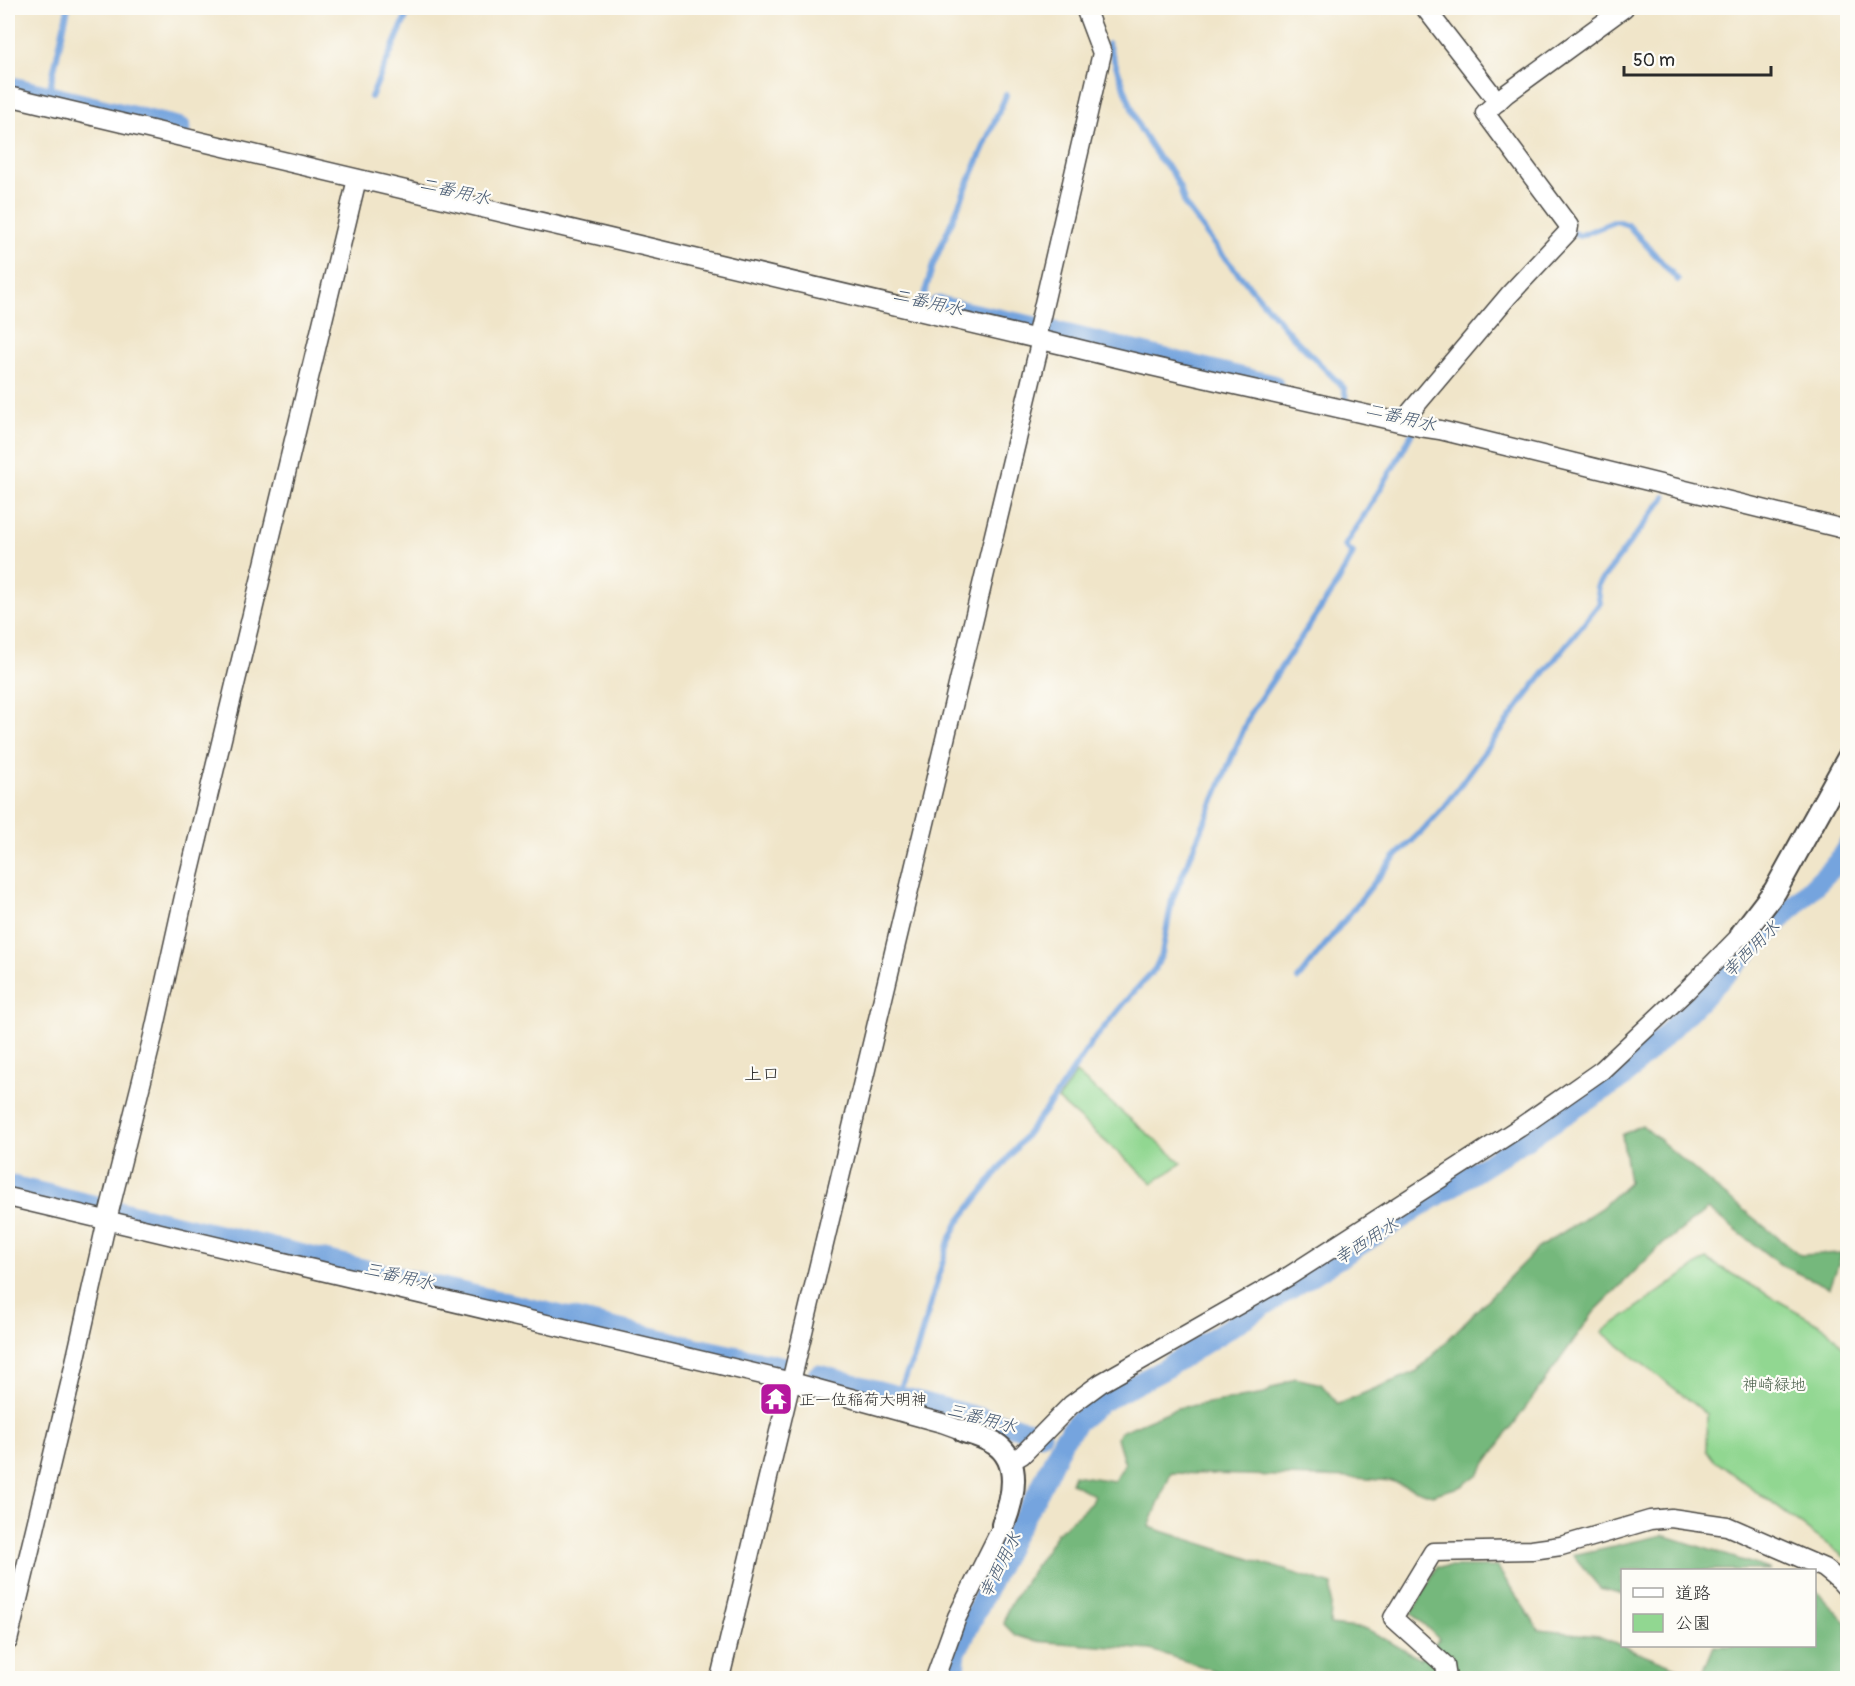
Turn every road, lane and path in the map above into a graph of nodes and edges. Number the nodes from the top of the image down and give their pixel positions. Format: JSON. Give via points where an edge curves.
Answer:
{"nodes":[{"id":1,"x":1085,"y":8,"type":"edge"},
{"id":2,"x":1425,"y":8,"type":"edge"},
{"id":3,"x":1624,"y":8,"type":"edge"},
{"id":4,"x":8,"y":96,"type":"edge"},
{"id":5,"x":1497,"y":102,"type":"junction"},
{"id":6,"x":357,"y":179,"type":"junction"},
{"id":7,"x":1038,"y":333,"type":"junction"},
{"id":8,"x":1406,"y":423,"type":"junction"},
{"id":9,"x":1848,"y":530,"type":"edge"},
{"id":10,"x":1848,"y":759,"type":"edge"},
{"id":11,"x":1743,"y":934,"type":"joint"},
{"id":12,"x":8,"y":1197,"type":"edge"},
{"id":13,"x":109,"y":1212,"type":"junction"},
{"id":14,"x":792,"y":1382,"type":"junction"},
{"id":15,"x":964,"y":1431,"type":"joint"},
{"id":16,"x":1010,"y":1462,"type":"junction"},
{"id":17,"x":1003,"y":1524,"type":"joint"},
{"id":18,"x":1848,"y":1590,"type":"edge"},
{"id":19,"x":8,"y":1641,"type":"edge"},
{"id":20,"x":937,"y":1676,"type":"edge"},
{"id":21,"x":720,"y":1678,"type":"edge"},
{"id":22,"x":1447,"y":1678,"type":"edge"}],
"edges":[{"from":1,"to":7,"type":"street","via":[[1102,53]]},
{"from":2,"to":5,"type":"street"},
{"from":3,"to":5,"type":"street"},
{"from":4,"to":6,"type":"street"},
{"from":5,"to":8,"type":"street","via":[[1485,114],[1569,226],[1568,232],[1509,295],[1411,411]]},
{"from":6,"to":7,"type":"street"},
{"from":6,"to":13,"type":"street"},
{"from":7,"to":8,"type":"street"},
{"from":7,"to":14,"type":"street"},
{"from":8,"to":9,"type":"street"},
{"from":10,"to":11,"type":"street","via":[[1775,891]]},
{"from":11,"to":16,"type":"street","via":[[1602,1070],[1289,1276],[1101,1383],[1071,1405],[1022,1455]]},
{"from":12,"to":13,"type":"street"},
{"from":13,"to":14,"type":"street"},
{"from":13,"to":19,"type":"street"},
{"from":14,"to":15,"type":"street"},
{"from":14,"to":21,"type":"street"},
{"from":15,"to":16,"type":"street","via":[[995,1444]]},
{"from":16,"to":17,"type":"street","via":[[1013,1491]]},
{"from":17,"to":20,"type":"street","via":[[957,1617]]},
{"from":18,"to":22,"type":"street","via":[[1824,1568],[1727,1526],[1671,1518],[1650,1520],[1561,1546],[1433,1552],[1393,1618],[1445,1665]]}]}
